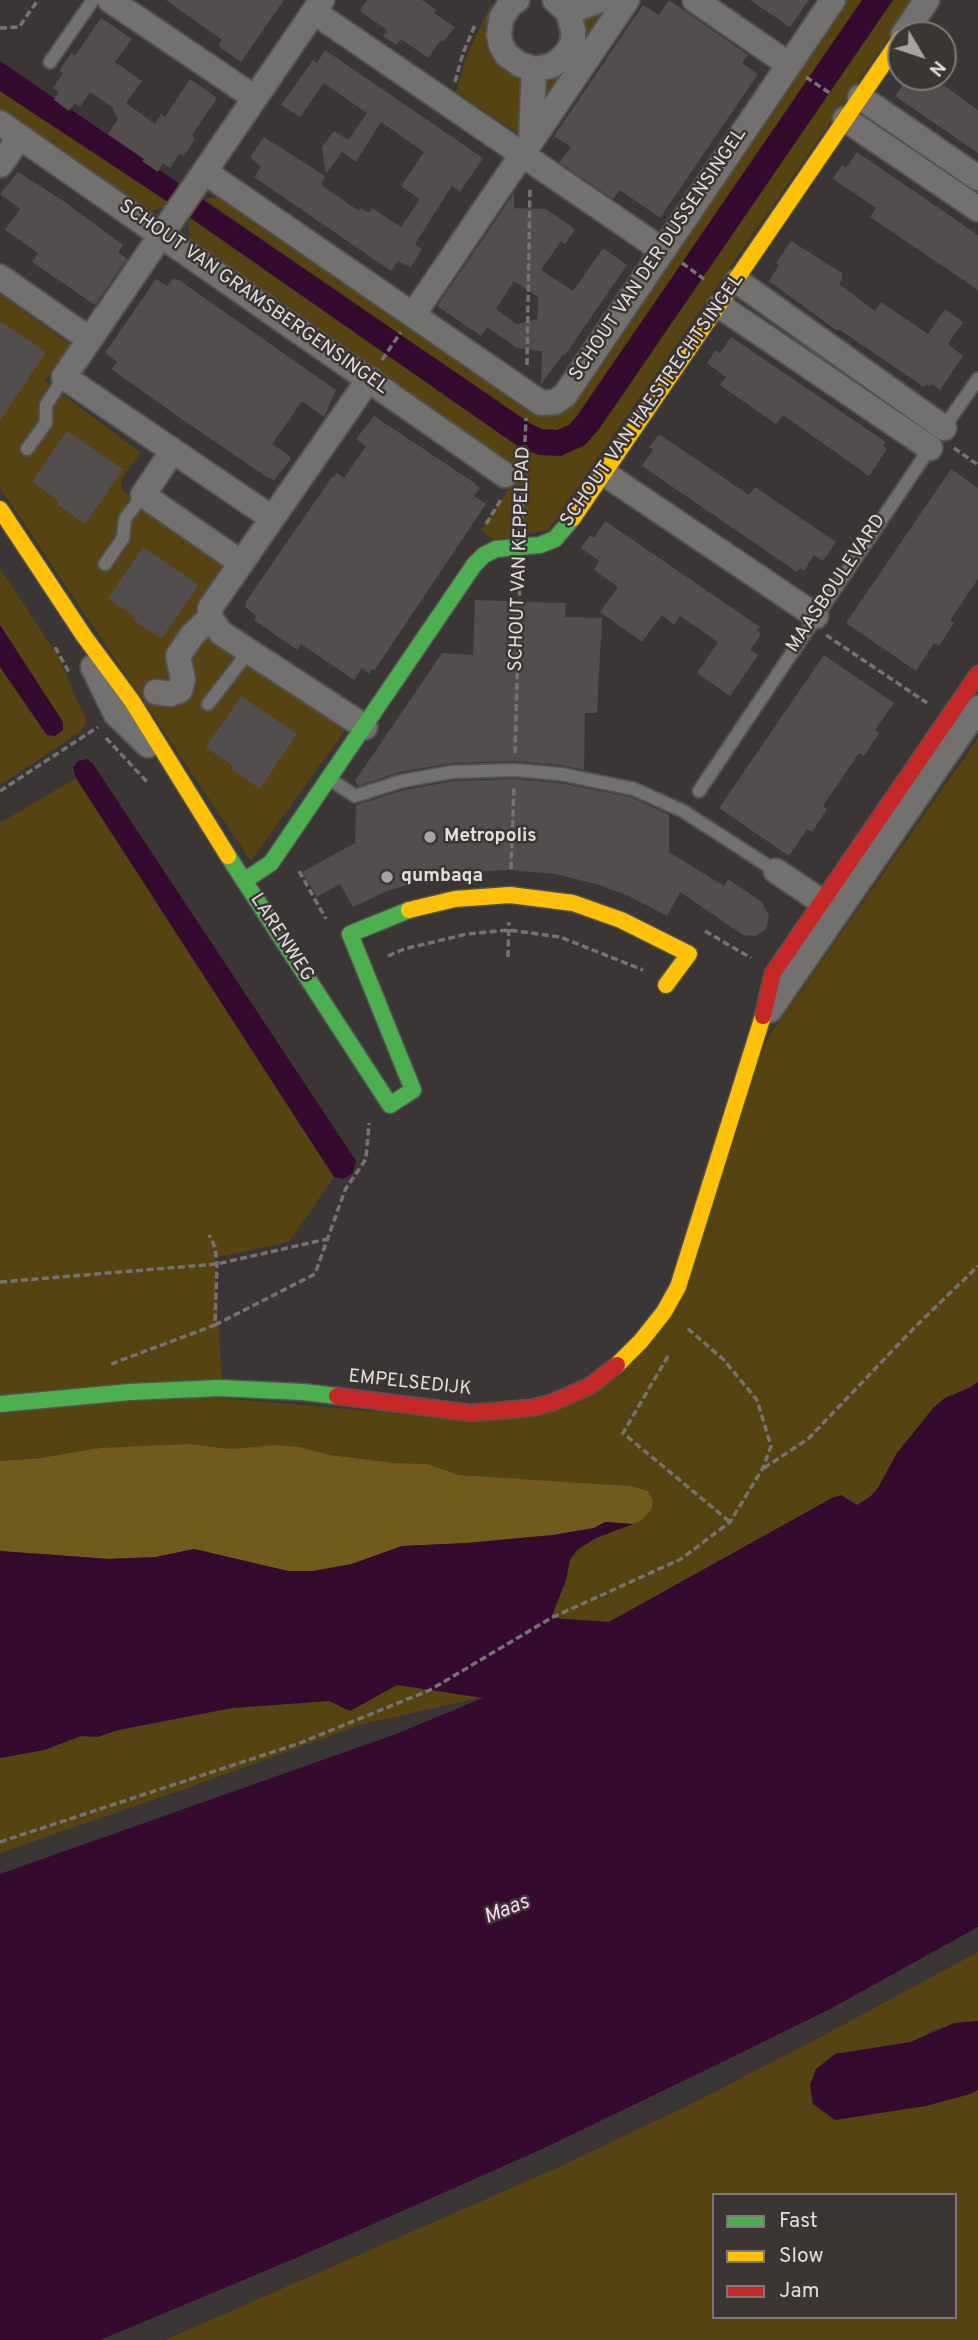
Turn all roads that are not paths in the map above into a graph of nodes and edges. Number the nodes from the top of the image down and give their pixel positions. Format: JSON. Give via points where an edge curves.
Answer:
{"nodes":[{"id":1,"x":93,"y":0,"type":"edge"},
{"id":2,"x":110,"y":0,"type":"edge"},
{"id":3,"x":601,"y":0,"type":"edge"},
{"id":4,"x":627,"y":0,"type":"edge"},
{"id":5,"x":695,"y":0,"type":"edge"},
{"id":6,"x":833,"y":0,"type":"edge"},
{"id":7,"x":927,"y":0,"type":"edge"},
{"id":8,"x":500,"y":5,"type":"edge"},
{"id":9,"x":318,"y":6,"type":"edge"},
{"id":10,"x":562,"y":6,"type":"edge"},
{"id":11,"x":912,"y":21,"type":"edge"},
{"id":12,"x":887,"y":58,"type":"edge"},
{"id":13,"x":50,"y":62,"type":"dead end"},
{"id":14,"x":534,"y":69,"type":"junction"},
{"id":15,"x":796,"y":69,"type":"junction"},
{"id":16,"x":860,"y":97,"type":"junction"},
{"id":17,"x":255,"y":98,"type":"junction"},
{"id":18,"x":845,"y":119,"type":"junction"},
{"id":19,"x":10,"y":130,"type":"edge"},
{"id":20,"x":528,"y":152,"type":"junction"},
{"id":21,"x":0,"y":165,"type":"edge"},
{"id":22,"x":200,"y":178,"type":"junction"},
{"id":23,"x":978,"y":178,"type":"edge"},
{"id":24,"x":978,"y":209,"type":"edge"},
{"id":25,"x":167,"y":227,"type":"junction"},
{"id":26,"x":662,"y":250,"type":"junction"},
{"id":27,"x":0,"y":277,"type":"edge"},
{"id":28,"x":728,"y":294,"type":"junction"},
{"id":29,"x":410,"y":319,"type":"junction"},
{"id":30,"x":89,"y":339,"type":"junction"},
{"id":31,"x":372,"y":374,"type":"junction"},
{"id":32,"x":64,"y":377,"type":"junction"},
{"id":33,"x":978,"y":379,"type":"edge"},
{"id":34,"x":944,"y":428,"type":"junction"},
{"id":35,"x":930,"y":448,"type":"junction"},
{"id":36,"x":27,"y":449,"type":"dead end"},
{"id":37,"x":172,"y":452,"type":"junction"},
{"id":38,"x":519,"y":474,"type":"road end"},
{"id":39,"x":605,"y":474,"type":"junction"},
{"id":40,"x":143,"y":495,"type":"junction"},
{"id":41,"x":0,"y":509,"type":"edge"},
{"id":42,"x":272,"y":519,"type":"junction"},
{"id":43,"x":240,"y":562,"type":"junction"},
{"id":44,"x":105,"y":564,"type":"dead end"},
{"id":45,"x":210,"y":618,"type":"junction"},
{"id":46,"x":813,"y":620,"type":"junction"},
{"id":47,"x":84,"y":636,"type":"junction"},
{"id":48,"x":248,"y":651,"type":"junction"},
{"id":49,"x":978,"y":674,"type":"edge"},
{"id":50,"x":156,"y":692,"type":"dead end"},
{"id":51,"x":208,"y":704,"type":"dead end"},
{"id":52,"x":978,"y":709,"type":"edge"},
{"id":53,"x":365,"y":727,"type":"junction"},
{"id":54,"x":173,"y":769,"type":"junction"},
{"id":55,"x":330,"y":779,"type":"junction"},
{"id":56,"x":699,"y":791,"type":"dead end"},
{"id":57,"x":776,"y":871,"type":"joint"},
{"id":58,"x":244,"y":881,"type":"junction"},
{"id":59,"x":830,"y":907,"type":"junction"},
{"id":60,"x":666,"y":985,"type":"road end"},
{"id":61,"x":761,"y":1022,"type":"joint"},
{"id":62,"x":0,"y":1404,"type":"edge"}],
"edges":[{"from":1,"to":13,"type":"lane"},
{"from":2,"to":17,"type":"street"},
{"from":3,"to":10,"type":"street"},
{"from":4,"to":20,"type":"street"},
{"from":5,"to":15,"type":"street"},
{"from":6,"to":15,"type":"street","name":"SCHOUT VAN DER DUSSENSINGEL"},
{"from":7,"to":11,"type":"street","name":"SCHOUT VAN HAESTRECHTSINGEL"},
{"from":8,"to":14,"type":"street","via":[[501,44],[507,55]]},
{"from":9,"to":17,"type":"street"},
{"from":9,"to":20,"type":"street","via":[[449,104]]},
{"from":10,"to":14,"type":"street","via":[[573,30],[569,50],[551,66]]},
{"from":12,"to":16,"type":"street","name":"SCHOUT VAN HAESTRECHTSINGEL"},
{"from":14,"to":20,"type":"street"},
{"from":15,"to":26,"type":"street","name":"SCHOUT VAN DER DUSSENSINGEL"},
{"from":16,"to":18,"type":"street","name":"SCHOUT VAN HAESTRECHTSINGEL"},
{"from":16,"to":23,"type":"street"},
{"from":17,"to":22,"type":"street"},
{"from":18,"to":24,"type":"street"},
{"from":18,"to":28,"type":"street","name":"SCHOUT VAN HAESTRECHTSINGEL"},
{"from":19,"to":21,"type":"street"},
{"from":19,"to":25,"type":"street","name":"SCHOUT VAN GRAMSBERGENSINGEL"},
{"from":20,"to":26,"type":"street"},
{"from":20,"to":29,"type":"street"},
{"from":22,"to":25,"type":"street"},
{"from":22,"to":29,"type":"street","name":"SCHOUT VAN DER DUSSENSINGEL"},
{"from":25,"to":30,"type":"street"},
{"from":25,"to":31,"type":"street","name":"SCHOUT VAN GRAMSBERGENSINGEL"},
{"from":26,"to":29,"type":"street","name":"SCHOUT VAN DER DUSSENSINGEL","via":[[565,395],[555,402],[526,397]]},
{"from":27,"to":30,"type":"street"},
{"from":28,"to":34,"type":"street"},
{"from":28,"to":35,"type":"street"},
{"from":28,"to":39,"type":"street","name":"SCHOUT VAN HAESTRECHTSINGEL"},
{"from":30,"to":32,"type":"street"},
{"from":31,"to":38,"type":"street","name":"SCHOUT VAN GRAMSBERGENSINGEL"},
{"from":31,"to":42,"type":"street"},
{"from":32,"to":36,"type":"lane","via":[[46,405],[46,423]]},
{"from":32,"to":37,"type":"street"},
{"from":33,"to":34,"type":"lane","name":"MAASBOULEVARD"},
{"from":34,"to":35,"type":"lane","name":"MAASBOULEVARD"},
{"from":35,"to":46,"type":"lane","name":"MAASBOULEVARD"},
{"from":37,"to":40,"type":"street"},
{"from":37,"to":42,"type":"street"},
{"from":39,"to":46,"type":"street"},
{"from":39,"to":53,"type":"street","name":"SCHOUT VAN HAESTRECHTSINGEL","via":[[555,540],[496,549],[474,565]]},
{"from":40,"to":43,"type":"street"},
{"from":40,"to":44,"type":"lane","via":[[125,519],[123,538]]},
{"from":41,"to":47,"type":"street","name":"LARENWEG"},
{"from":42,"to":43,"type":"street"},
{"from":43,"to":45,"type":"street","via":[[209,608]]},
{"from":45,"to":48,"type":"street","via":[[221,633]]},
{"from":45,"to":50,"type":"street","via":[[178,656],[183,680],[180,691],[170,695]]},
{"from":46,"to":56,"type":"lane","name":"MAASBOULEVARD"},
{"from":47,"to":54,"type":"street","name":"LARENWEG","via":[[132,701]]},
{"from":47,"to":54,"type":"street","name":"LARENWEG","via":[[96,677],[116,714]]},
{"from":48,"to":51,"type":"lane"},
{"from":48,"to":53,"type":"street"},
{"from":49,"to":59,"type":"street"},
{"from":52,"to":59,"type":"street"},
{"from":53,"to":55,"type":"street"},
{"from":54,"to":58,"type":"street","name":"LARENWEG"},
{"from":55,"to":57,"type":"lane","via":[[355,796],[452,772],[561,774],[634,789],[682,811]]},
{"from":55,"to":58,"type":"street","via":[[271,863]]},
{"from":57,"to":59,"type":"street"},
{"from":58,"to":60,"type":"street","name":"LARENWEG","via":[[390,1105],[414,1090],[350,934],[400,912],[455,899],[510,895],[573,903],[621,920],[689,954]]},
{"from":59,"to":61,"type":"street"},
{"from":61,"to":62,"type":"street","name":"EMPELSEDIJK","via":[[678,1287],[647,1334],[616,1366],[571,1396],[531,1408],[471,1413],[303,1392],[220,1388]]}]}
